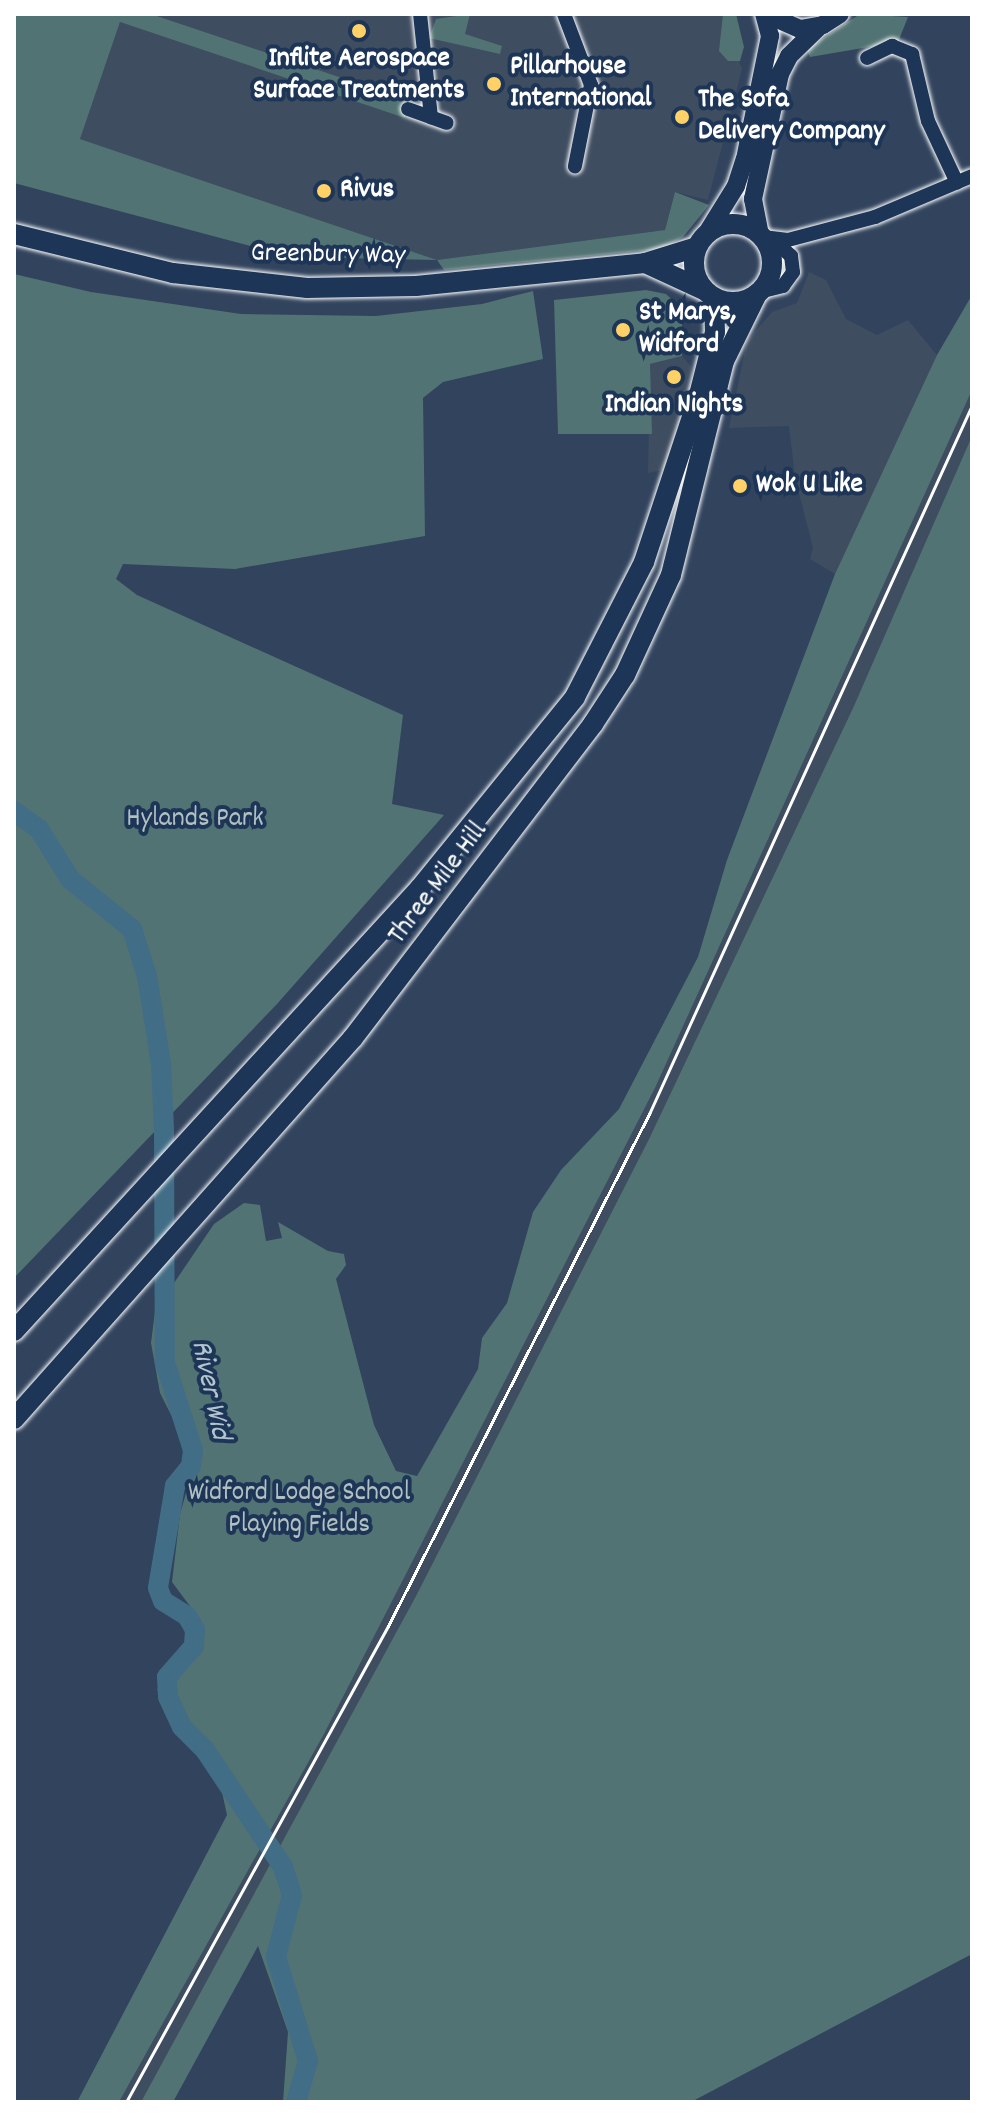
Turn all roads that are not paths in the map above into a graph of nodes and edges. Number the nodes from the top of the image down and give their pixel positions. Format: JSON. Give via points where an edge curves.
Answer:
{"nodes":[{"id":1,"x":420,"y":14,"type":"edge"},
{"id":2,"x":564,"y":14,"type":"edge"},
{"id":3,"x":765,"y":14,"type":"edge"},
{"id":4,"x":840,"y":14,"type":"edge"},
{"id":5,"x":820,"y":26,"type":"junction"},
{"id":6,"x":867,"y":58,"type":"dead end"},
{"id":7,"x":408,"y":109,"type":"dead end"},
{"id":8,"x":431,"y":117,"type":"junction"},
{"id":9,"x":447,"y":123,"type":"dead end"},
{"id":10,"x":575,"y":166,"type":"dead end"},
{"id":11,"x":972,"y":176,"type":"edge"},
{"id":12,"x":957,"y":183,"type":"junction"},
{"id":13,"x":836,"y":227,"type":"junction"},
{"id":14,"x":14,"y":234,"type":"edge"},
{"id":15,"x":765,"y":237,"type":"junction"},
{"id":16,"x":702,"y":240,"type":"junction"},
{"id":17,"x":645,"y":263,"type":"junction"},
{"id":18,"x":794,"y":266,"type":"junction"},
{"id":19,"x":758,"y":293,"type":"junction"},
{"id":20,"x":709,"y":294,"type":"junction"},
{"id":21,"x":14,"y":1331,"type":"edge"},
{"id":22,"x":14,"y":1419,"type":"edge"}],
"edges":[{"from":1,"to":8,"type":"street"},
{"from":2,"to":10,"type":"street","via":[[591,85]]},
{"from":3,"to":5,"type":"main road","via":[[795,28]]},
{"from":3,"to":16,"type":"main road","via":[[770,36],[745,159],[736,186]]},
{"from":4,"to":5,"type":"main road"},
{"from":5,"to":15,"type":"main road","via":[[789,56],[780,74],[753,199]]},
{"from":6,"to":12,"type":"street","via":[[892,46],[912,54],[928,121]]},
{"from":7,"to":8,"type":"street"},
{"from":8,"to":9,"type":"street"},
{"from":11,"to":12,"type":"street"},
{"from":12,"to":13,"type":"street","via":[[906,207]]},
{"from":13,"to":15,"type":"street","via":[[788,240]]},
{"from":13,"to":18,"type":"street","via":[[806,239]]},
{"from":14,"to":17,"type":"highway","name":"Greenbury Way","via":[[173,273],[307,288],[416,286],[594,264]]},
{"from":15,"to":16,"type":"highway","via":[[732,224]]},
{"from":15,"to":18,"type":"street","via":[[786,249]]},
{"from":15,"to":19,"type":"highway","via":[[772,264]]},
{"from":16,"to":17,"type":"highway","name":"Greenbury Way"},
{"from":16,"to":20,"type":"highway","via":[[694,269]]},
{"from":17,"to":20,"type":"highway","name":"Greenbury Way"},
{"from":18,"to":19,"type":"street","via":[[783,286]]},
{"from":19,"to":20,"type":"highway","via":[[740,302]]},
{"from":19,"to":22,"type":"highway","name":"Three Mile Hill","via":[[724,361],[673,570],[625,675],[565,765],[413,965]]},
{"from":20,"to":21,"type":"highway","name":"Three Mile Hill","via":[[715,332],[682,453],[644,562],[595,664],[530,758],[472,829]]}]}
